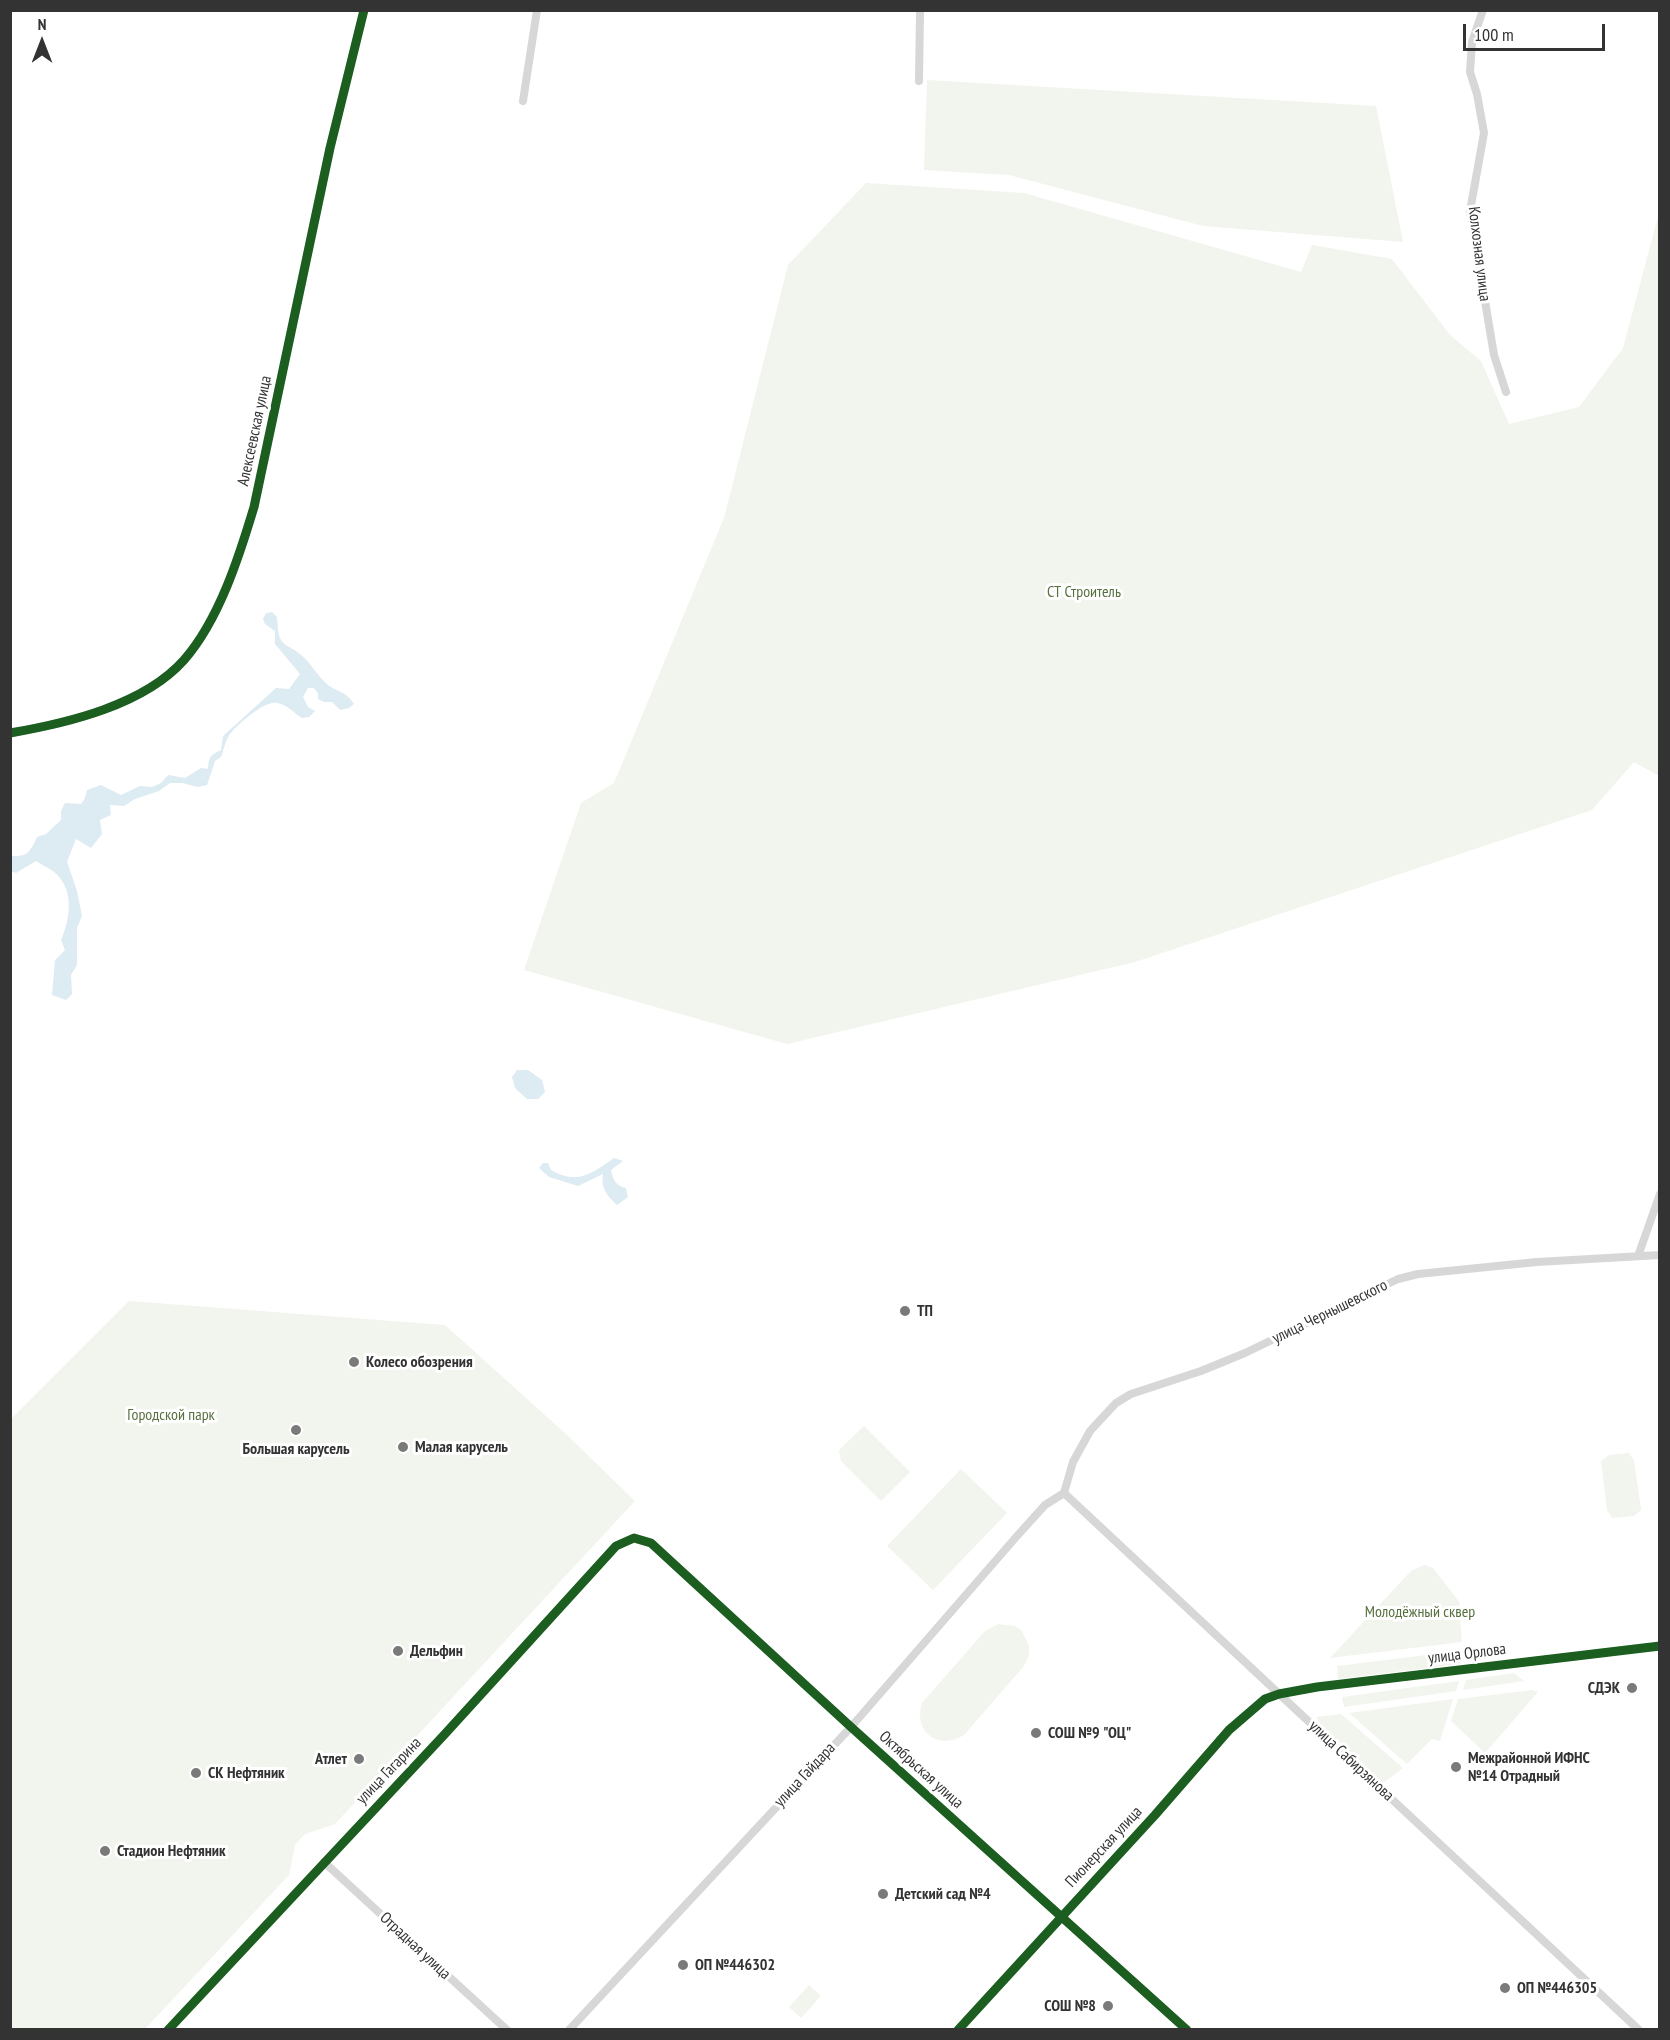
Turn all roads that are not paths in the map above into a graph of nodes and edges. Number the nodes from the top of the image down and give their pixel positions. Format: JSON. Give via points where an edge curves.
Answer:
{"nodes":[{"id":1,"x":364,"y":10,"type":"edge"},
{"id":2,"x":537,"y":10,"type":"edge"},
{"id":3,"x":920,"y":10,"type":"edge"},
{"id":4,"x":1483,"y":10,"type":"edge"},
{"id":5,"x":919,"y":81,"type":"dead end"},
{"id":6,"x":523,"y":101,"type":"dead end"},
{"id":7,"x":1506,"y":392,"type":"dead end"},
{"id":8,"x":10,"y":733,"type":"edge"},
{"id":9,"x":1659,"y":1194,"type":"edge"},
{"id":10,"x":1659,"y":1255,"type":"edge"},
{"id":11,"x":1638,"y":1256,"type":"junction"},
{"id":12,"x":1064,"y":1493,"type":"junction"},
{"id":13,"x":634,"y":1538,"type":"joint"},
{"id":14,"x":1659,"y":1646,"type":"edge"},
{"id":15,"x":1279,"y":1694,"type":"junction"},
{"id":16,"x":850,"y":1727,"type":"junction"},
{"id":17,"x":324,"y":1862,"type":"junction"},
{"id":18,"x":1061,"y":1917,"type":"junction"},
{"id":19,"x":168,"y":2030,"type":"edge"},
{"id":20,"x":507,"y":2030,"type":"edge"},
{"id":21,"x":570,"y":2030,"type":"edge"},
{"id":22,"x":958,"y":2030,"type":"edge"},
{"id":23,"x":1187,"y":2030,"type":"edge"},
{"id":24,"x":1639,"y":2030,"type":"edge"}],
"edges":[{"from":1,"to":8,"type":"street","name":"Алексеевская улица","via":[[330,148],[254,507],[218,604],[189,654],[151,686],[108,708]]},
{"from":2,"to":6,"type":"street"},
{"from":3,"to":5,"type":"street"},
{"from":4,"to":7,"type":"street","name":"Колхозная улица","via":[[1472,42],[1470,72],[1484,134],[1470,212],[1494,355]]},
{"from":9,"to":11,"type":"street"},
{"from":10,"to":11,"type":"street","name":"улица Чернышевского"},
{"from":11,"to":12,"type":"street","name":"улица Чернышевского","via":[[1427,1273],[1382,1285],[1245,1353],[1116,1403],[1090,1431],[1073,1462]]},
{"from":12,"to":15,"type":"street","name":"улица Сабирзянова"},
{"from":12,"to":16,"type":"street","name":"улица Гайдара","via":[[1045,1505]]},
{"from":13,"to":16,"type":"street","name":"Октябрьская улица","via":[[651,1543]]},
{"from":13,"to":17,"type":"street","name":"улица Гагарина","via":[[616,1546]]},
{"from":14,"to":15,"type":"street","name":"улица Орлова"},
{"from":15,"to":18,"type":"street","name":"Пионерская улица","via":[[1264,1699],[1229,1730]]},
{"from":15,"to":24,"type":"street","name":"улица Сабирзянова"},
{"from":16,"to":18,"type":"street","name":"Октябрьская улица"},
{"from":16,"to":21,"type":"street","name":"улица Гайдара"},
{"from":17,"to":19,"type":"street","name":"улица Гагарина"},
{"from":17,"to":20,"type":"street","name":"Отрадная улица"},
{"from":18,"to":22,"type":"street","name":"Пионерская улица"},
{"from":18,"to":23,"type":"street","name":"Октябрьская улица"}]}
